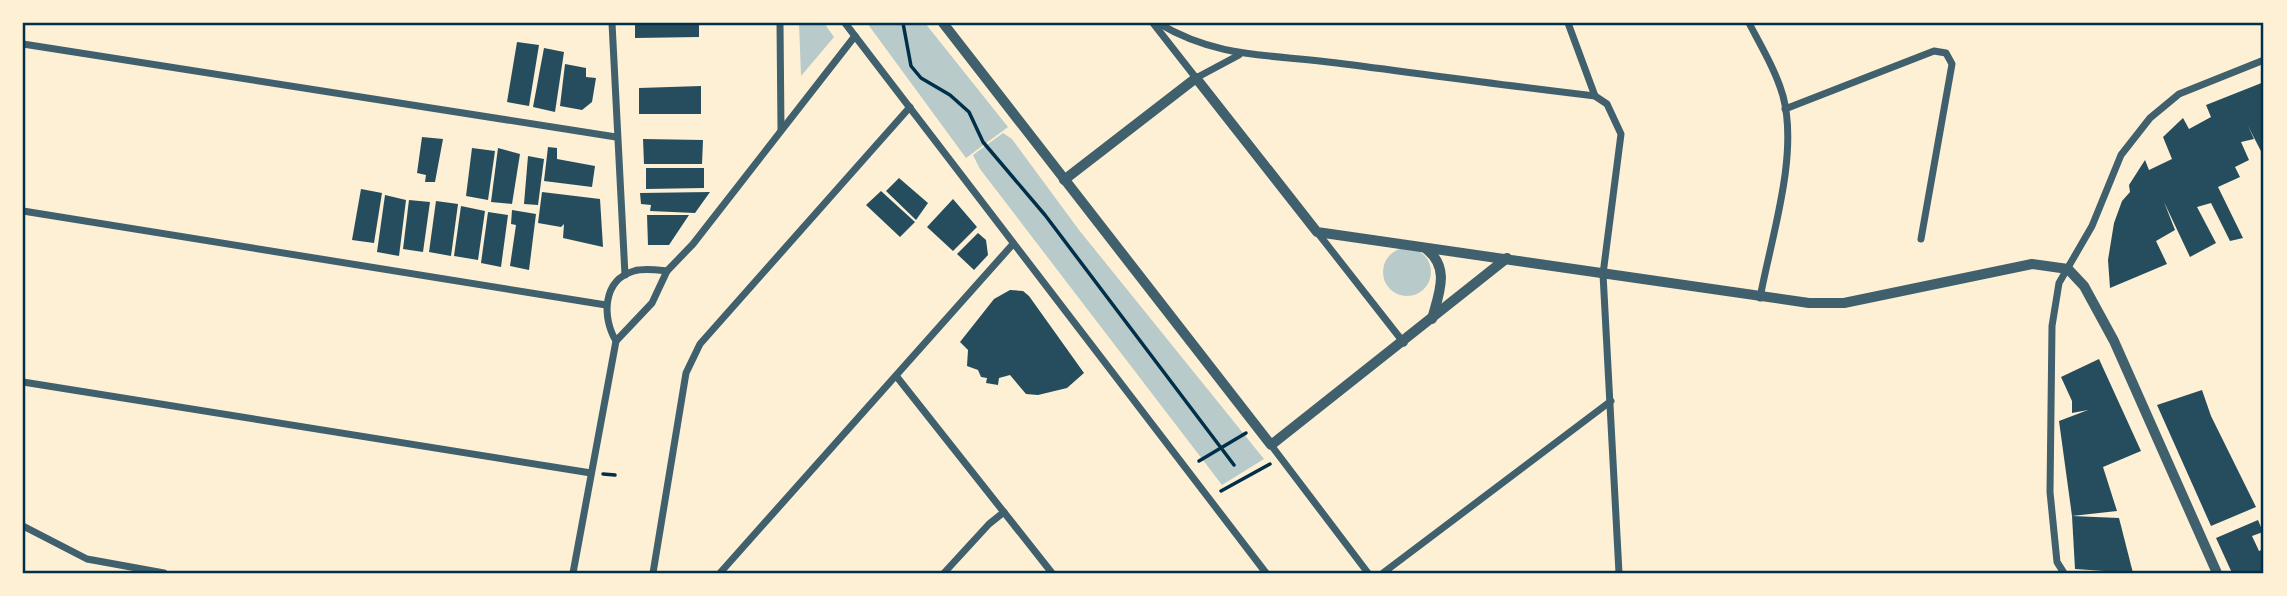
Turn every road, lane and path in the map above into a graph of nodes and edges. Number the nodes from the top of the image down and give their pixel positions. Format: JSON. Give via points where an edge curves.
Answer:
{"nodes":[{"id":1,"x":612,"y":23,"type":"edge"},
{"id":2,"x":780,"y":23,"type":"edge"},
{"id":3,"x":845,"y":23,"type":"edge"},
{"id":4,"x":903,"y":23,"type":"edge"},
{"id":5,"x":943,"y":23,"type":"edge"},
{"id":6,"x":1156,"y":23,"type":"edge"},
{"id":7,"x":1568,"y":23,"type":"edge"},
{"id":8,"x":1749,"y":23,"type":"edge"},
{"id":9,"x":855,"y":36,"type":"junction"},
{"id":10,"x":23,"y":44,"type":"edge"},
{"id":11,"x":1239,"y":55,"type":"junction"},
{"id":12,"x":2264,"y":60,"type":"edge"},
{"id":13,"x":1196,"y":78,"type":"junction"},
{"id":14,"x":1595,"y":96,"type":"junction"},
{"id":15,"x":910,"y":107,"type":"junction"},
{"id":16,"x":1785,"y":109,"type":"junction"},
{"id":17,"x":781,"y":130,"type":"junction"},
{"id":18,"x":616,"y":137,"type":"junction"},
{"id":19,"x":1064,"y":180,"type":"junction"},
{"id":20,"x":23,"y":211,"type":"edge"},
{"id":21,"x":1317,"y":232,"type":"junction"},
{"id":22,"x":1921,"y":239,"type":"dead end"},
{"id":23,"x":1013,"y":244,"type":"junction"},
{"id":24,"x":1422,"y":245,"type":"junction"},
{"id":25,"x":1507,"y":258,"type":"junction"},
{"id":26,"x":2068,"y":269,"type":"junction"},
{"id":27,"x":667,"y":271,"type":"junction"},
{"id":28,"x":1603,"y":274,"type":"junction"},
{"id":29,"x":625,"y":275,"type":"junction"},
{"id":30,"x":1760,"y":298,"type":"junction"},
{"id":31,"x":607,"y":305,"type":"junction"},
{"id":32,"x":1431,"y":320,"type":"junction"},
{"id":33,"x":616,"y":341,"type":"junction"},
{"id":34,"x":1404,"y":343,"type":"junction"},
{"id":35,"x":897,"y":377,"type":"junction"},
{"id":36,"x":23,"y":382,"type":"edge"},
{"id":37,"x":1611,"y":401,"type":"junction"},
{"id":38,"x":1246,"y":433,"type":"dead end"},
{"id":39,"x":1271,"y":445,"type":"junction"},
{"id":40,"x":1221,"y":447,"type":"junction"},
{"id":41,"x":1199,"y":461,"type":"dead end"},
{"id":42,"x":1270,"y":464,"type":"dead end"},
{"id":43,"x":1234,"y":465,"type":"dead end"},
{"id":44,"x":592,"y":473,"type":"junction"},
{"id":45,"x":1221,"y":491,"type":"dead end"},
{"id":46,"x":1004,"y":512,"type":"junction"},
{"id":47,"x":23,"y":526,"type":"edge"},
{"id":48,"x":654,"y":569,"type":"edge"},
{"id":49,"x":164,"y":573,"type":"edge"},
{"id":50,"x":573,"y":573,"type":"edge"},
{"id":51,"x":661,"y":573,"type":"edge"},
{"id":52,"x":720,"y":573,"type":"edge"},
{"id":53,"x":944,"y":573,"type":"edge"},
{"id":54,"x":1052,"y":573,"type":"edge"},
{"id":55,"x":1266,"y":573,"type":"edge"},
{"id":56,"x":1368,"y":573,"type":"edge"},
{"id":57,"x":1383,"y":573,"type":"edge"},
{"id":58,"x":1619,"y":573,"type":"edge"},
{"id":59,"x":2064,"y":573,"type":"edge"},
{"id":60,"x":2217,"y":573,"type":"edge"}],
"edges":[{"from":1,"to":18,"type":"street"},
{"from":2,"to":17,"type":"street"},
{"from":3,"to":9,"type":"street"},
{"from":4,"to":40,"type":"path","via":[[911,66],[969,112],[983,142],[1045,215]]},
{"from":5,"to":19,"type":"street"},
{"from":6,"to":11,"type":"street","via":[[1197,43]]},
{"from":6,"to":13,"type":"street"},
{"from":7,"to":14,"type":"street"},
{"from":8,"to":16,"type":"street"},
{"from":9,"to":15,"type":"street"},
{"from":9,"to":17,"type":"street"},
{"from":10,"to":18,"type":"street"},
{"from":11,"to":13,"type":"street"},
{"from":11,"to":14,"type":"street","via":[[1300,58]]},
{"from":12,"to":26,"type":"street","via":[[2179,94],[2150,118],[2121,155],[2092,226]]},
{"from":13,"to":19,"type":"street"},
{"from":13,"to":21,"type":"street"},
{"from":14,"to":28,"type":"street","via":[[1606,104],[1620,134],[1621,152]]},
{"from":15,"to":23,"type":"street"},
{"from":15,"to":48,"type":"street","via":[[700,344],[686,373]]},
{"from":16,"to":22,"type":"street","via":[[1934,51],[1946,53],[1952,64]]},
{"from":16,"to":30,"type":"street","via":[[1787,157]]},
{"from":17,"to":27,"type":"street"},
{"from":18,"to":29,"type":"street"},
{"from":19,"to":39,"type":"street"},
{"from":20,"to":31,"type":"street"},
{"from":21,"to":24,"type":"street"},
{"from":21,"to":34,"type":"street"},
{"from":23,"to":35,"type":"street"},
{"from":23,"to":55,"type":"street"},
{"from":24,"to":25,"type":"street"},
{"from":24,"to":32,"type":"street","via":[[1438,260],[1441,270]]},
{"from":25,"to":28,"type":"street"},
{"from":25,"to":32,"type":"street"},
{"from":26,"to":30,"type":"street","via":[[2013,267],[1844,303]]},
{"from":26,"to":59,"type":"street","via":[[2053,307],[2050,492],[2057,562]]},
{"from":26,"to":60,"type":"street","via":[[2084,286],[2114,341]]},
{"from":27,"to":29,"type":"street"},
{"from":27,"to":33,"type":"street","via":[[652,303]]},
{"from":28,"to":30,"type":"street"},
{"from":28,"to":37,"type":"street"},
{"from":29,"to":31,"type":"street","via":[[609,294]]},
{"from":31,"to":33,"type":"street","via":[[607,322]]},
{"from":32,"to":34,"type":"street"},
{"from":33,"to":44,"type":"street"},
{"from":34,"to":39,"type":"street"},
{"from":35,"to":46,"type":"street"},
{"from":35,"to":52,"type":"street"},
{"from":36,"to":44,"type":"street"},
{"from":37,"to":57,"type":"street"},
{"from":37,"to":58,"type":"street"},
{"from":38,"to":40,"type":"path"},
{"from":39,"to":56,"type":"street"},
{"from":40,"to":41,"type":"path"},
{"from":40,"to":43,"type":"path"},
{"from":42,"to":45,"type":"path"},
{"from":44,"to":50,"type":"street"},
{"from":46,"to":53,"type":"street"},
{"from":46,"to":54,"type":"street"},
{"from":47,"to":49,"type":"street","via":[[87,559]]},
{"from":48,"to":51,"type":"street"}]}
